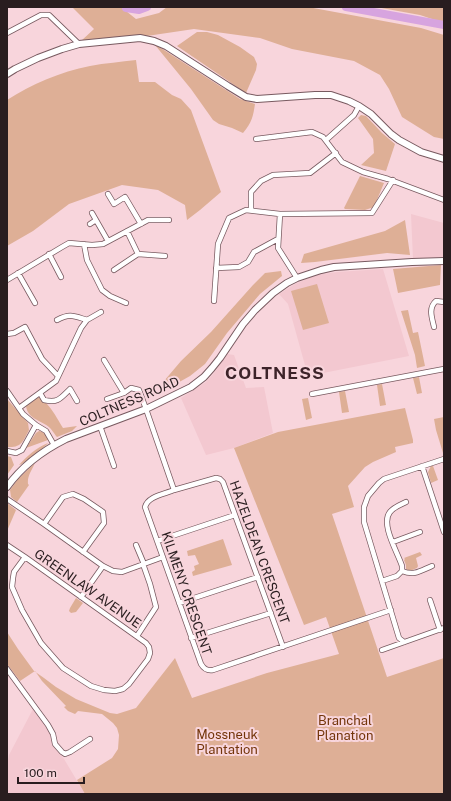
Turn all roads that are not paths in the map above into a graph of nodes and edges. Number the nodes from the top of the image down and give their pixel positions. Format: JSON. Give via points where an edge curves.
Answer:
{"nodes":[{"id":1,"x":7,"y":33,"type":"edge"},
{"id":2,"x":79,"y":44,"type":"junction"},
{"id":3,"x":7,"y":74,"type":"edge"},
{"id":4,"x":359,"y":106,"type":"junction"},
{"id":5,"x":256,"y":139,"type":"dead end"},
{"id":6,"x":326,"y":140,"type":"junction"},
{"id":7,"x":336,"y":153,"type":"junction"},
{"id":8,"x":444,"y":159,"type":"edge"},
{"id":9,"x":393,"y":180,"type":"junction"},
{"id":10,"x":108,"y":194,"type":"dead end"},
{"id":11,"x":444,"y":200,"type":"edge"},
{"id":12,"x":251,"y":210,"type":"junction"},
{"id":13,"x":92,"y":212,"type":"dead end"},
{"id":14,"x":280,"y":214,"type":"junction"},
{"id":15,"x":96,"y":220,"type":"junction"},
{"id":16,"x":168,"y":220,"type":"dead end"},
{"id":17,"x":90,"y":224,"type":"dead end"},
{"id":18,"x":140,"y":224,"type":"junction"},
{"id":19,"x":127,"y":231,"type":"junction"},
{"id":20,"x":278,"y":239,"type":"junction"},
{"id":21,"x":108,"y":241,"type":"junction"},
{"id":22,"x":84,"y":244,"type":"junction"},
{"id":23,"x":49,"y":254,"type":"junction"},
{"id":24,"x":138,"y":254,"type":"junction"},
{"id":25,"x":165,"y":256,"type":"dead end"},
{"id":26,"x":444,"y":261,"type":"edge"},
{"id":27,"x":216,"y":268,"type":"junction"},
{"id":28,"x":114,"y":270,"type":"dead end"},
{"id":29,"x":18,"y":273,"type":"junction"},
{"id":30,"x":62,"y":277,"type":"dead end"},
{"id":31,"x":297,"y":278,"type":"junction"},
{"id":32,"x":7,"y":280,"type":"edge"},
{"id":33,"x":214,"y":301,"type":"dead end"},
{"id":34,"x":444,"y":302,"type":"edge"},
{"id":35,"x":35,"y":303,"type":"dead end"},
{"id":36,"x":126,"y":303,"type":"dead end"},
{"id":37,"x":101,"y":312,"type":"dead end"},
{"id":38,"x":57,"y":320,"type":"dead end"},
{"id":39,"x":87,"y":320,"type":"junction"},
{"id":40,"x":434,"y":327,"type":"dead end"},
{"id":41,"x":7,"y":334,"type":"edge"},
{"id":42,"x":104,"y":360,"type":"dead end"},
{"id":43,"x":444,"y":369,"type":"edge"},
{"id":44,"x":58,"y":376,"type":"junction"},
{"id":45,"x":7,"y":391,"type":"edge"},
{"id":46,"x":40,"y":393,"type":"junction"},
{"id":47,"x":124,"y":393,"type":"junction"},
{"id":48,"x":312,"y":394,"type":"dead end"},
{"id":49,"x":107,"y":399,"type":"dead end"},
{"id":50,"x":77,"y":400,"type":"dead end"},
{"id":51,"x":19,"y":408,"type":"junction"},
{"id":52,"x":146,"y":409,"type":"junction"},
{"id":53,"x":36,"y":425,"type":"junction"},
{"id":54,"x":100,"y":426,"type":"junction"},
{"id":55,"x":54,"y":445,"type":"junction"},
{"id":56,"x":7,"y":451,"type":"edge"},
{"id":57,"x":444,"y":459,"type":"edge"},
{"id":58,"x":114,"y":466,"type":"dead end"},
{"id":59,"x":422,"y":466,"type":"junction"},
{"id":60,"x":7,"y":487,"type":"edge"},
{"id":61,"x":174,"y":490,"type":"junction"},
{"id":62,"x":7,"y":499,"type":"edge"},
{"id":63,"x":406,"y":502,"type":"dead end"},
{"id":64,"x":235,"y":515,"type":"junction"},
{"id":65,"x":44,"y":524,"type":"junction"},
{"id":66,"x":420,"y":532,"type":"dead end"},
{"id":67,"x":444,"y":532,"type":"edge"},
{"id":68,"x":157,"y":541,"type":"junction"},
{"id":69,"x":393,"y":542,"type":"junction"},
{"id":70,"x":136,"y":544,"type":"dead end"},
{"id":71,"x":7,"y":546,"type":"edge"},
{"id":72,"x":83,"y":552,"type":"junction"},
{"id":73,"x":25,"y":557,"type":"junction"},
{"id":74,"x":163,"y":557,"type":"junction"},
{"id":75,"x":143,"y":564,"type":"junction"},
{"id":76,"x":103,"y":566,"type":"junction"},
{"id":77,"x":432,"y":566,"type":"dead end"},
{"id":78,"x":402,"y":571,"type":"junction"},
{"id":79,"x":258,"y":577,"type":"junction"},
{"id":80,"x":382,"y":581,"type":"junction"},
{"id":81,"x":81,"y":596,"type":"junction"},
{"id":82,"x":430,"y":600,"type":"dead end"},
{"id":83,"x":179,"y":603,"type":"junction"},
{"id":84,"x":391,"y":610,"type":"junction"},
{"id":85,"x":271,"y":613,"type":"junction"},
{"id":86,"x":442,"y":629,"type":"edge"},
{"id":87,"x":137,"y":636,"type":"junction"},
{"id":88,"x":191,"y":638,"type":"junction"},
{"id":89,"x":404,"y":642,"type":"junction"},
{"id":90,"x":284,"y":647,"type":"junction"},
{"id":91,"x":382,"y":650,"type":"dead end"},
{"id":92,"x":7,"y":669,"type":"edge"},
{"id":93,"x":90,"y":739,"type":"dead end"}],
"edges":[{"from":1,"to":2,"type":"street","via":[[41,15],[48,15]]},
{"from":2,"to":3,"type":"street","via":[[38,58]]},
{"from":2,"to":4,"type":"street","via":[[140,38],[154,41],[246,97],[257,99],[331,96]]},
{"from":4,"to":6,"type":"street","via":[[354,115]]},
{"from":4,"to":8,"type":"street","via":[[399,140],[421,152]]},
{"from":5,"to":6,"type":"street","via":[[312,132]]},
{"from":6,"to":7,"type":"street"},
{"from":7,"to":9,"type":"street","via":[[342,162],[363,172]]},
{"from":7,"to":12,"type":"street","via":[[310,172],[273,175],[261,180],[251,192]]},
{"from":9,"to":11,"type":"street"},
{"from":9,"to":14,"type":"street","via":[[372,213]]},
{"from":10,"to":18,"type":"street","via":[[114,204],[125,197]]},
{"from":12,"to":14,"type":"street"},
{"from":12,"to":27,"type":"street","via":[[229,218],[218,244]]},
{"from":13,"to":15,"type":"street"},
{"from":14,"to":20,"type":"street"},
{"from":15,"to":17,"type":"street"},
{"from":15,"to":21,"type":"street"},
{"from":16,"to":18,"type":"street","via":[[148,220]]},
{"from":18,"to":19,"type":"street"},
{"from":19,"to":21,"type":"street"},
{"from":19,"to":24,"type":"street"},
{"from":20,"to":27,"type":"street","via":[[254,252],[248,262],[239,267]]},
{"from":20,"to":31,"type":"street","via":[[278,248]]},
{"from":21,"to":22,"type":"street","via":[[103,244]]},
{"from":22,"to":23,"type":"street","via":[[69,243]]},
{"from":22,"to":36,"type":"street","via":[[87,260],[102,290]]},
{"from":23,"to":29,"type":"street"},
{"from":23,"to":30,"type":"street"},
{"from":24,"to":25,"type":"street"},
{"from":24,"to":28,"type":"street"},
{"from":26,"to":31,"type":"street","name":"COLTNESS ROAD","via":[[334,267]]},
{"from":27,"to":33,"type":"street"},
{"from":29,"to":32,"type":"street"},
{"from":29,"to":35,"type":"street"},
{"from":31,"to":52,"type":"street","name":"COLTNESS ROAD","via":[[273,293],[255,310],[204,377],[191,387]]},
{"from":34,"to":40,"type":"street","via":[[432,304],[430,309]]},
{"from":37,"to":39,"type":"street"},
{"from":38,"to":39,"type":"street","via":[[73,315]]},
{"from":39,"to":44,"type":"street"},
{"from":41,"to":44,"type":"street","via":[[26,327],[42,359]]},
{"from":42,"to":47,"type":"street"},
{"from":43,"to":48,"type":"street"},
{"from":44,"to":46,"type":"street","via":[[56,381]]},
{"from":45,"to":51,"type":"street"},
{"from":46,"to":50,"type":"street","via":[[44,400],[52,401],[59,400],[70,389]]},
{"from":46,"to":51,"type":"street"},
{"from":47,"to":49,"type":"street"},
{"from":47,"to":52,"type":"street","via":[[131,388],[138,390]]},
{"from":51,"to":53,"type":"street"},
{"from":52,"to":54,"type":"street","name":"COLTNESS ROAD","via":[[118,422]]},
{"from":52,"to":61,"type":"street"},
{"from":53,"to":55,"type":"street","via":[[46,431]]},
{"from":53,"to":56,"type":"street","via":[[22,450],[16,453]]},
{"from":54,"to":55,"type":"street","name":"COLTNESS ROAD"},
{"from":54,"to":58,"type":"street"},
{"from":55,"to":60,"type":"street","name":"COLTNESS ROAD","via":[[27,464]]},
{"from":57,"to":59,"type":"street"},
{"from":59,"to":67,"type":"street"},
{"from":59,"to":80,"type":"street","via":[[384,479],[366,501],[364,522]]},
{"from":61,"to":64,"type":"street","name":"HAZELDEAN CRESCENT","via":[[220,479]]},
{"from":61,"to":68,"type":"street","name":"KILMENY CRESCENT","via":[[146,502],[145,507]]},
{"from":62,"to":65,"type":"street"},
{"from":63,"to":69,"type":"street","via":[[393,509],[387,517],[388,531]]},
{"from":64,"to":68,"type":"street"},
{"from":64,"to":79,"type":"street","name":"HAZELDEAN CRESCENT"},
{"from":65,"to":72,"type":"street"},
{"from":65,"to":72,"type":"street","via":[[63,497],[73,494],[84,499],[102,512],[104,523]]},
{"from":66,"to":69,"type":"street"},
{"from":68,"to":74,"type":"street","name":"KILMENY CRESCENT"},
{"from":69,"to":78,"type":"street","via":[[401,561]]},
{"from":70,"to":75,"type":"street"},
{"from":71,"to":73,"type":"street","name":"GREENLAW AVENUE"},
{"from":72,"to":76,"type":"street"},
{"from":73,"to":81,"type":"street","name":"GREENLAW AVENUE"},
{"from":73,"to":87,"type":"street","name":"GREENLAW AVENUE","via":[[14,572],[12,587],[41,643],[63,668],[91,686],[104,690],[123,689],[150,653],[146,643]]},
{"from":74,"to":75,"type":"street"},
{"from":74,"to":83,"type":"street","name":"KILMENY CRESCENT"},
{"from":75,"to":76,"type":"street","via":[[122,572],[112,571]]},
{"from":75,"to":87,"type":"street","via":[[156,607]]},
{"from":76,"to":81,"type":"street"},
{"from":77,"to":78,"type":"street","via":[[414,573]]},
{"from":78,"to":80,"type":"street","via":[[397,576]]},
{"from":79,"to":83,"type":"street"},
{"from":79,"to":85,"type":"street","name":"HAZELDEAN CRESCENT"},
{"from":80,"to":84,"type":"street"},
{"from":81,"to":87,"type":"street","name":"GREENLAW AVENUE"},
{"from":82,"to":86,"type":"street"},
{"from":83,"to":88,"type":"street","name":"KILMENY CRESCENT"},
{"from":84,"to":89,"type":"street","via":[[399,638]]},
{"from":84,"to":90,"type":"street","name":"KILMENY CRESCENT"},
{"from":85,"to":88,"type":"street"},
{"from":85,"to":90,"type":"street","name":"HAZELDEAN CRESCENT"},
{"from":86,"to":89,"type":"street"},
{"from":88,"to":90,"type":"street","name":"KILMENY CRESCENT","via":[[201,664],[204,669],[209,670]]},
{"from":89,"to":91,"type":"street"},
{"from":92,"to":93,"type":"street","via":[[48,725],[55,744],[62,752],[70,752]]}]}
